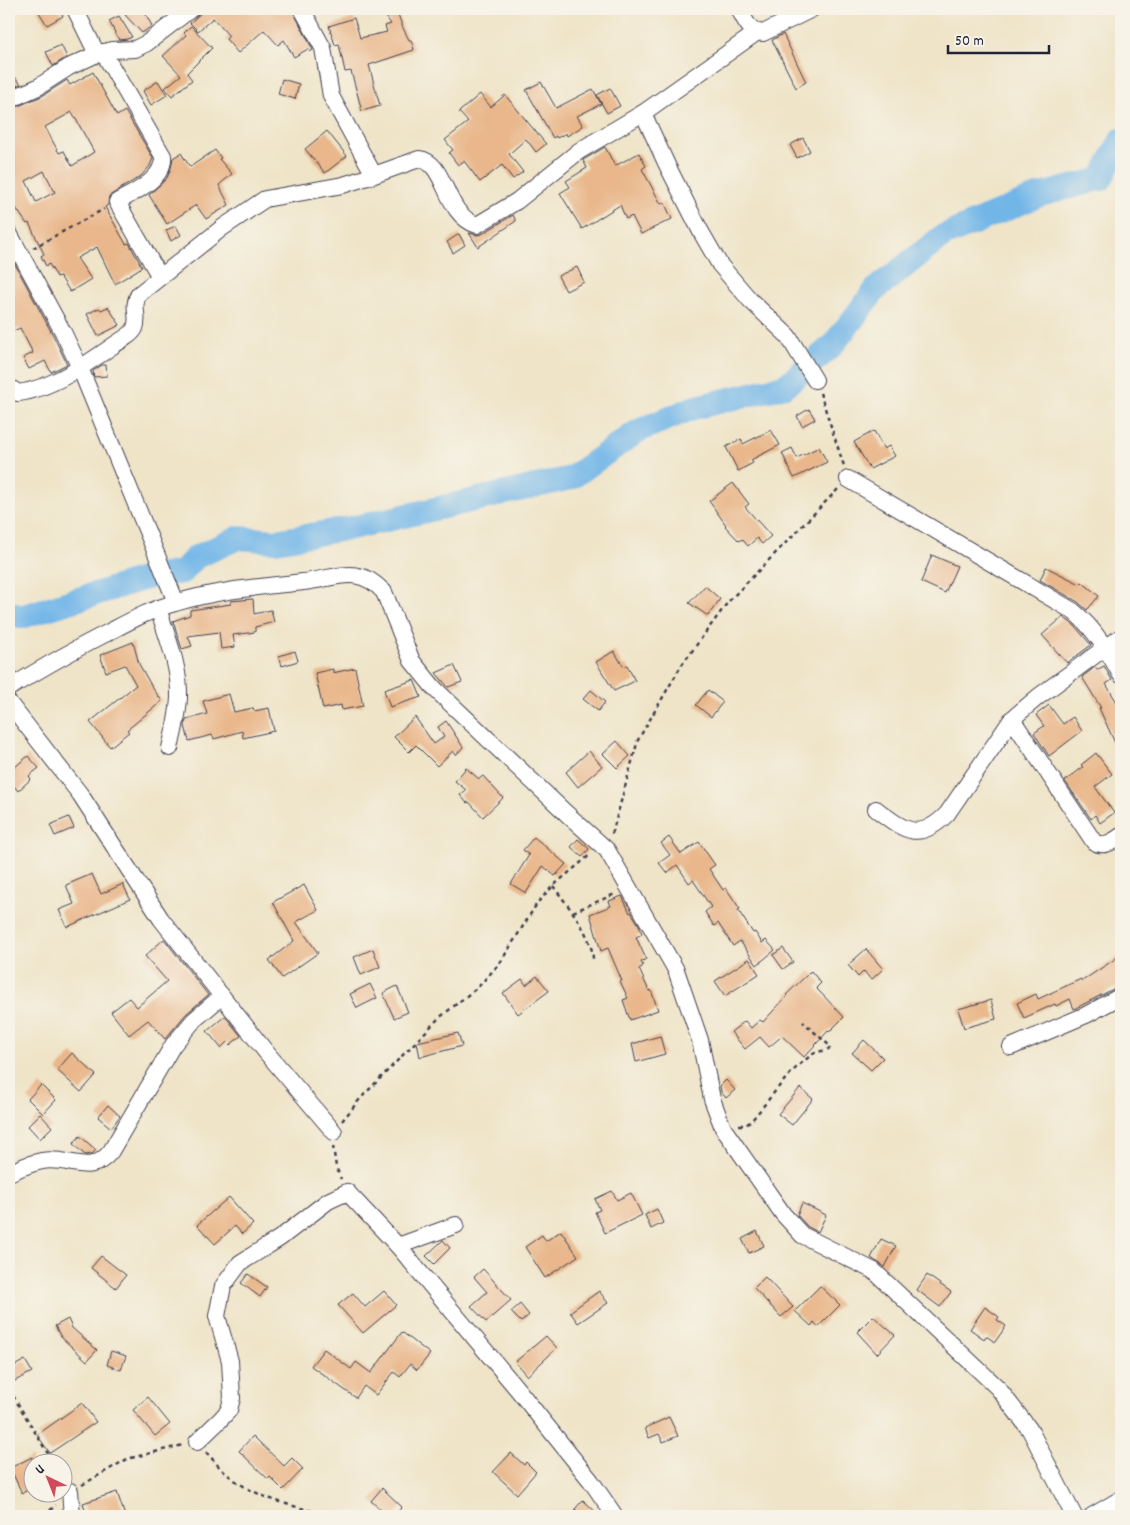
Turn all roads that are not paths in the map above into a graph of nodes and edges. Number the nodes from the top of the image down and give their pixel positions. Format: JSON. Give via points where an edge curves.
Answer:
{"nodes":[{"id":1,"x":75,"y":9,"type":"edge"},
{"id":2,"x":192,"y":9,"type":"edge"},
{"id":3,"x":302,"y":9,"type":"edge"},
{"id":4,"x":739,"y":9,"type":"edge"},
{"id":5,"x":812,"y":9,"type":"edge"},
{"id":6,"x":756,"y":33,"type":"junction"},
{"id":7,"x":100,"y":53,"type":"junction"},
{"id":8,"x":9,"y":100,"type":"edge"},
{"id":9,"x":644,"y":113,"type":"junction"},
{"id":10,"x":374,"y":175,"type":"junction"},
{"id":11,"x":9,"y":233,"type":"edge"},
{"id":12,"x":160,"y":277,"type":"junction"},
{"id":13,"x":80,"y":368,"type":"junction"},
{"id":14,"x":814,"y":380,"type":"road end"},
{"id":15,"x":9,"y":387,"type":"edge"},
{"id":16,"x":848,"y":479,"type":"road end"},
{"id":17,"x":176,"y":602,"type":"junction"},
{"id":18,"x":158,"y":608,"type":"junction"},
{"id":19,"x":1121,"y":637,"type":"edge"},
{"id":20,"x":1106,"y":647,"type":"junction"},
{"id":21,"x":1121,"y":675,"type":"edge"},
{"id":22,"x":9,"y":688,"type":"edge"},
{"id":23,"x":9,"y":704,"type":"edge"},
{"id":24,"x":1012,"y":719,"type":"junction"},
{"id":25,"x":15,"y":726,"type":"edge"},
{"id":26,"x":170,"y":748,"type":"dead end"},
{"id":27,"x":876,"y":809,"type":"dead end"},
{"id":28,"x":1121,"y":836,"type":"edge"},
{"id":29,"x":222,"y":996,"type":"junction"},
{"id":30,"x":1121,"y":996,"type":"edge"},
{"id":31,"x":1011,"y":1047,"type":"dead end"},
{"id":32,"x":334,"y":1132,"type":"road end"},
{"id":33,"x":9,"y":1173,"type":"edge"},
{"id":34,"x":456,"y":1225,"type":"dead end"},
{"id":35,"x":398,"y":1246,"type":"junction"},
{"id":36,"x":197,"y":1442,"type":"road end"},
{"id":37,"x":1121,"y":1499,"type":"edge"},
{"id":38,"x":71,"y":1502,"type":"edge"},
{"id":39,"x":72,"y":1516,"type":"edge"},
{"id":40,"x":615,"y":1516,"type":"edge"},
{"id":41,"x":1074,"y":1516,"type":"edge"},
{"id":42,"x":1092,"y":1516,"type":"edge"}],
"edges":[{"from":1,"to":7,"type":"street"},
{"from":2,"to":7,"type":"street","via":[[147,43],[134,49]]},
{"from":3,"to":10,"type":"street","via":[[323,48],[331,96]]},
{"from":4,"to":6,"type":"street"},
{"from":5,"to":6,"type":"street","via":[[764,33]]},
{"from":6,"to":9,"type":"street"},
{"from":7,"to":8,"type":"street"},
{"from":7,"to":12,"type":"street","via":[[164,158],[152,182],[116,202]]},
{"from":9,"to":10,"type":"street","via":[[579,151],[517,201],[477,225],[460,214],[444,183],[424,159]]},
{"from":9,"to":14,"type":"street","via":[[720,265],[750,300],[788,336]]},
{"from":10,"to":12,"type":"street","via":[[343,185],[265,199]]},
{"from":11,"to":13,"type":"street"},
{"from":12,"to":13,"type":"street","via":[[135,301],[136,322],[132,332]]},
{"from":13,"to":15,"type":"street","via":[[31,391],[18,393]]},
{"from":13,"to":17,"type":"street"},
{"from":16,"to":20,"type":"street","via":[[1073,610]]},
{"from":17,"to":18,"type":"street"},
{"from":17,"to":41,"type":"street","via":[[233,589],[342,575],[367,578],[384,592],[412,661],[434,688],[604,847],[676,970],[700,1040],[712,1099],[723,1128],[783,1214],[802,1235],[874,1271],[998,1388],[1030,1430]]},
{"from":18,"to":22,"type":"street","via":[[65,655]]},
{"from":18,"to":26,"type":"street","via":[[178,680],[179,697]]},
{"from":19,"to":20,"type":"street"},
{"from":20,"to":21,"type":"street"},
{"from":20,"to":24,"type":"street"},
{"from":23,"to":25,"type":"street"},
{"from":24,"to":27,"type":"street","via":[[937,824],[911,831]]},
{"from":24,"to":28,"type":"street","via":[[1094,842],[1101,845]]},
{"from":25,"to":29,"type":"street","via":[[85,802],[161,919]]},
{"from":29,"to":32,"type":"street"},
{"from":29,"to":33,"type":"street","via":[[177,1039],[105,1159],[92,1166],[43,1160]]},
{"from":30,"to":31,"type":"street","via":[[1086,1015]]},
{"from":34,"to":35,"type":"street"},
{"from":35,"to":36,"type":"street","via":[[347,1192],[328,1201],[280,1238],[240,1263],[223,1286],[217,1316],[230,1361],[232,1398],[228,1410]]},
{"from":35,"to":40,"type":"street","via":[[518,1390]]},
{"from":37,"to":42,"type":"street"},
{"from":38,"to":39,"type":"street"}]}
